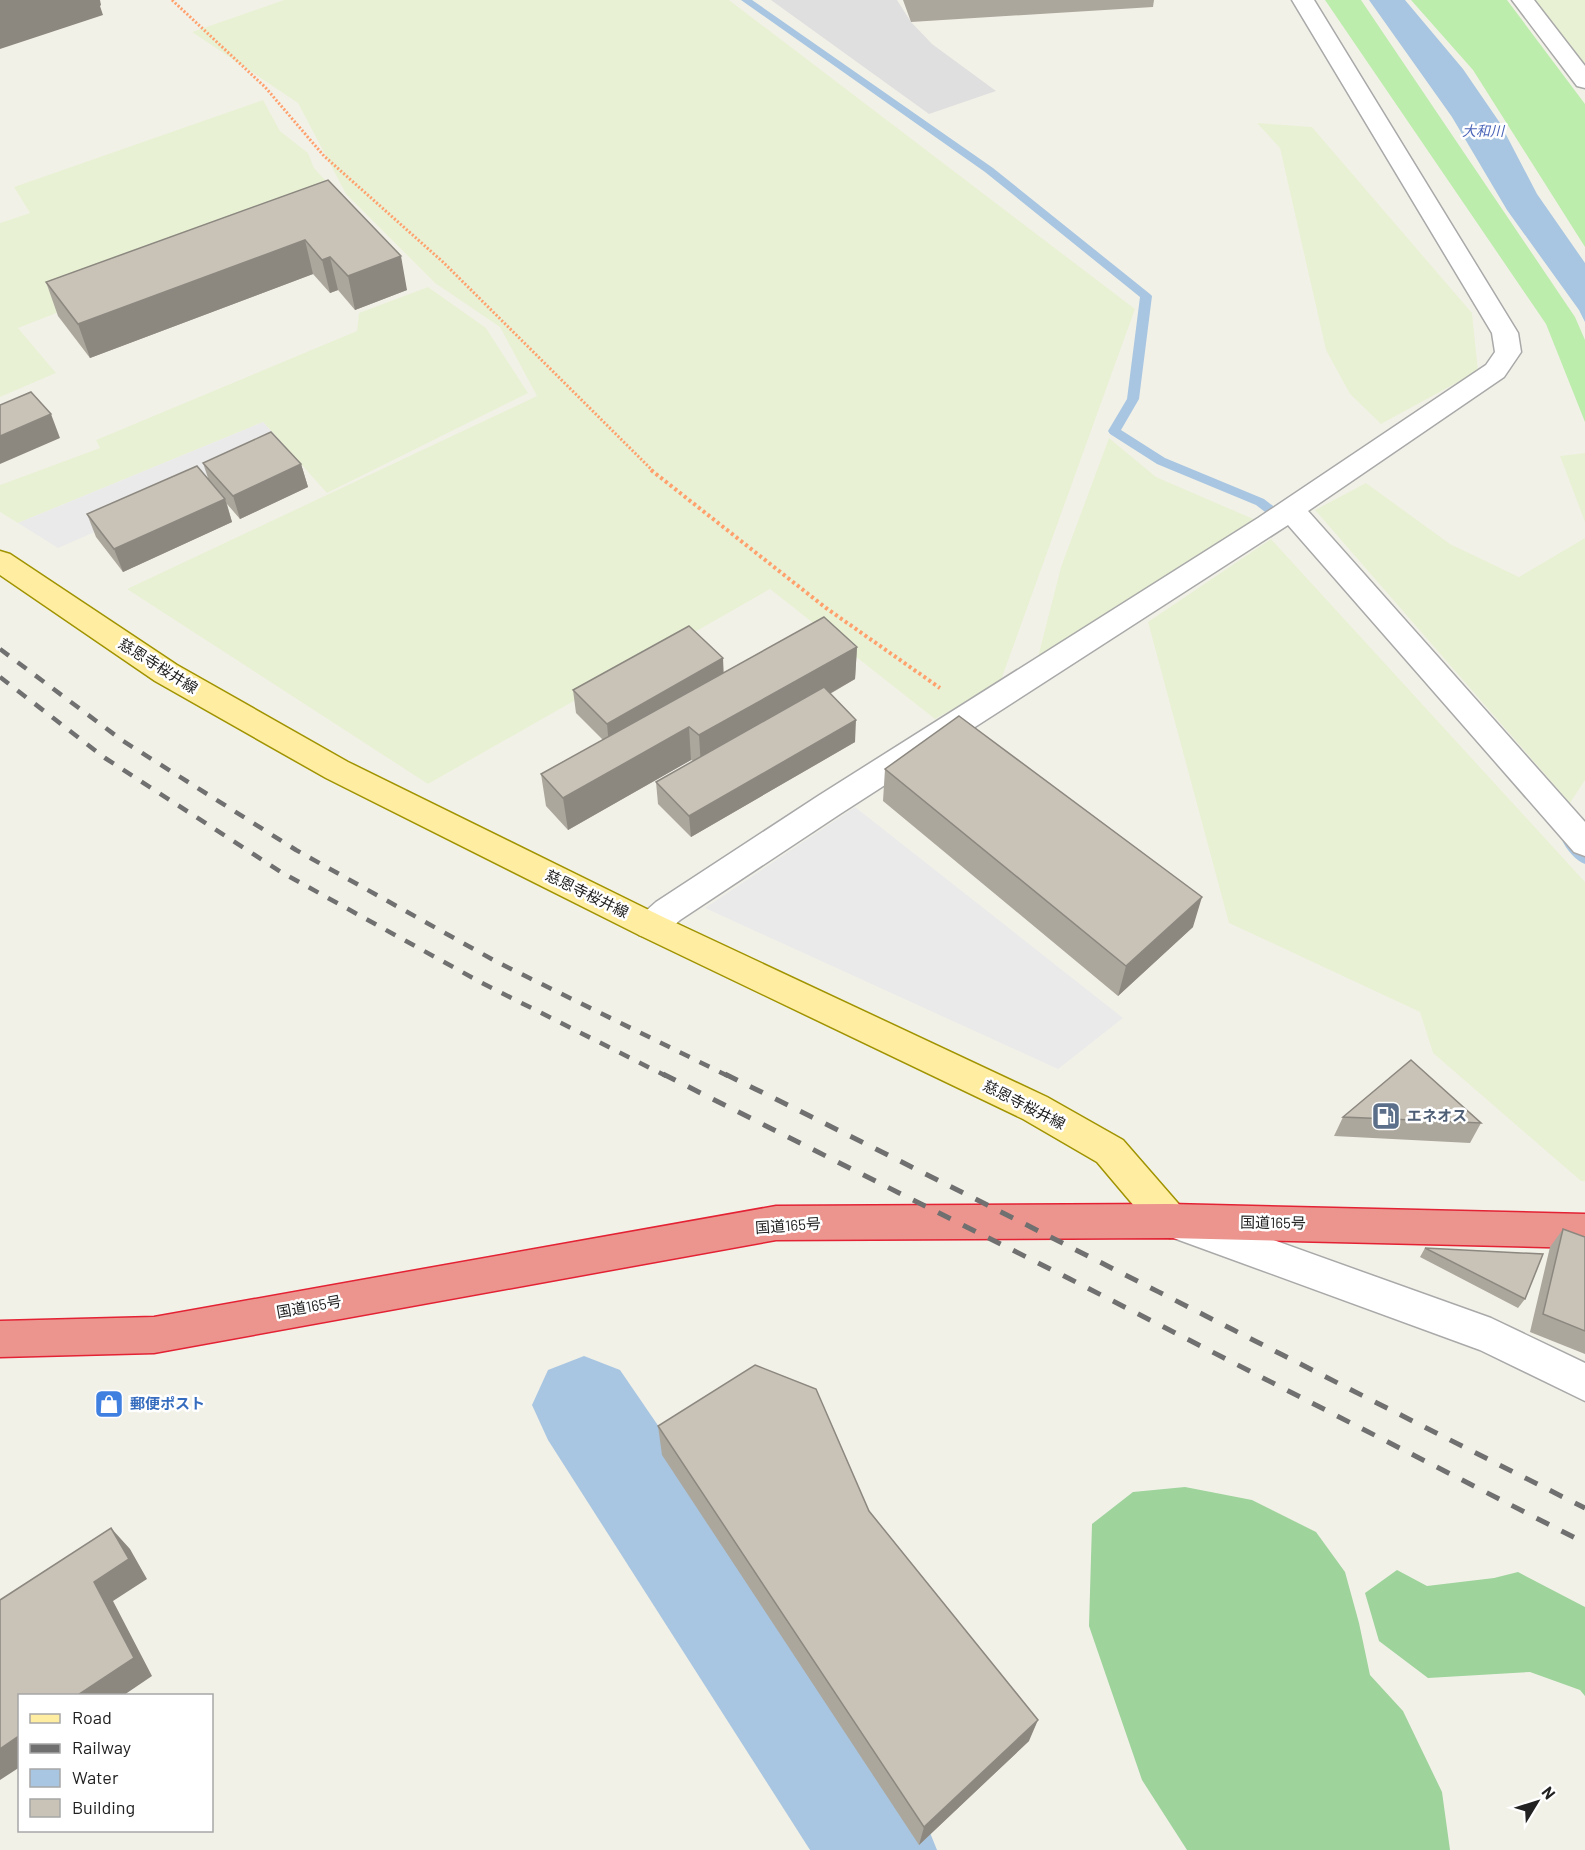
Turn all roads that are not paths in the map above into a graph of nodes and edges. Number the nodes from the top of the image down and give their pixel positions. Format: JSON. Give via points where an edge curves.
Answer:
{"nodes":[{"id":1,"x":1303,"y":0,"type":"edge"},
{"id":2,"x":1523,"y":0,"type":"edge"},
{"id":3,"x":1585,"y":81,"type":"edge"},
{"id":4,"x":1279,"y":518,"type":"junction"},
{"id":5,"x":0,"y":561,"type":"edge"},
{"id":6,"x":1585,"y":843,"type":"edge"},
{"id":7,"x":651,"y":926,"type":"junction"},
{"id":8,"x":1170,"y":1221,"type":"junction"},
{"id":9,"x":1585,"y":1231,"type":"edge"},
{"id":10,"x":0,"y":1340,"type":"edge"},
{"id":11,"x":1585,"y":1383,"type":"edge"}],
"edges":[{"from":1,"to":4,"type":"street","via":[[1505,333],[1508,352],[1495,371]]},
{"from":2,"to":3,"type":"street"},
{"from":4,"to":6,"type":"street"},
{"from":4,"to":7,"type":"street","via":[[820,812]]},
{"from":5,"to":7,"type":"main road","name":"慈恩寺桜井線","via":[[166,673],[337,770]]},
{"from":7,"to":8,"type":"main road","name":"慈恩寺桜井線","via":[[1035,1108],[1110,1151]]},
{"from":8,"to":9,"type":"highway","name":"国道165号"},
{"from":8,"to":10,"type":"highway","name":"国道165号","via":[[776,1223],[154,1335]]},
{"from":8,"to":11,"type":"street","via":[[1491,1336]]}]}
